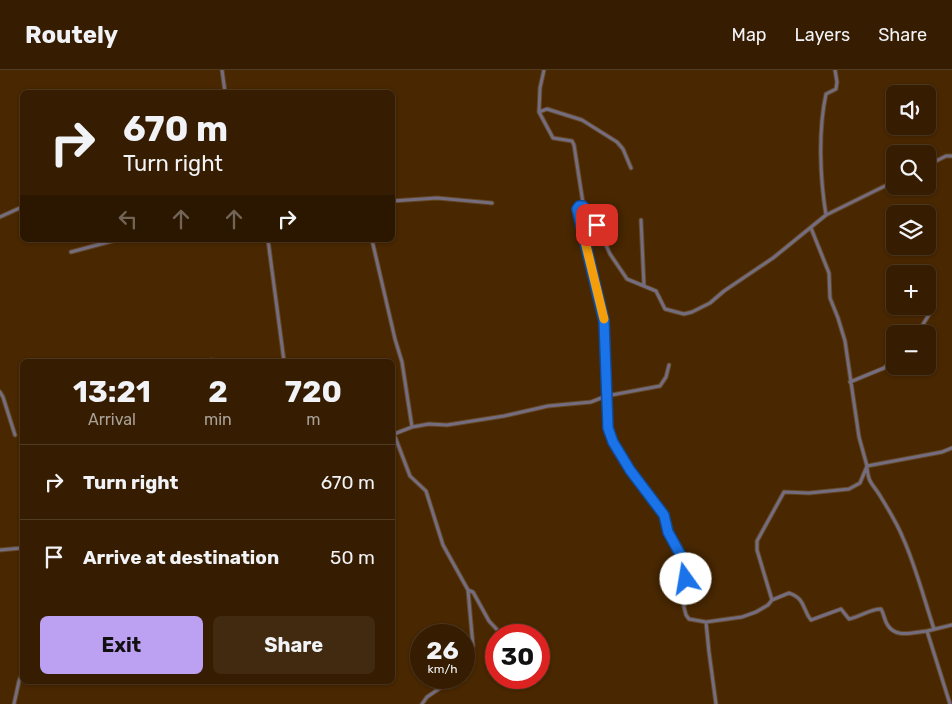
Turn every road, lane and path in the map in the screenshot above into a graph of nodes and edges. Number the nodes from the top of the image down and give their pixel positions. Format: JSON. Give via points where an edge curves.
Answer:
{"nodes":[{"id":1,"x":222,"y":70,"type":"edge"},
{"id":2,"x":544,"y":70,"type":"edge"},
{"id":3,"x":835,"y":70,"type":"edge"},
{"id":4,"x":225,"y":90,"type":"edge"},
{"id":5,"x":539,"y":112,"type":"junction"},
{"id":6,"x":952,"y":156,"type":"edge"},
{"id":7,"x":936,"y":161,"type":"edge"},
{"id":8,"x":631,"y":168,"type":"dead end"},
{"id":9,"x":886,"y":185,"type":"edge"},
{"id":10,"x":395,"y":202,"type":"edge"},
{"id":11,"x":492,"y":203,"type":"dead end"},
{"id":12,"x":20,"y":208,"type":"edge"},
{"id":13,"x":587,"y":214,"type":"junction"},
{"id":14,"x":826,"y":215,"type":"junction"},
{"id":15,"x":0,"y":217,"type":"edge"},
{"id":16,"x":641,"y":220,"type":"dead end"},
{"id":17,"x":811,"y":228,"type":"junction"},
{"id":18,"x":103,"y":242,"type":"edge"},
{"id":19,"x":268,"y":242,"type":"edge"},
{"id":20,"x":372,"y":242,"type":"edge"},
{"id":21,"x":71,"y":252,"type":"dead end"},
{"id":22,"x":644,"y":287,"type":"junction"},
{"id":23,"x":284,"y":359,"type":"edge"},
{"id":24,"x":669,"y":365,"type":"dead end"},
{"id":25,"x":886,"y":367,"type":"edge"},
{"id":26,"x":850,"y":382,"type":"junction"},
{"id":27,"x":0,"y":392,"type":"edge"},
{"id":28,"x":606,"y":396,"type":"junction"},
{"id":29,"x":412,"y":427,"type":"junction"},
{"id":30,"x":395,"y":433,"type":"edge"},
{"id":31,"x":15,"y":435,"type":"dead end"},
{"id":32,"x":395,"y":439,"type":"edge"},
{"id":33,"x":952,"y":448,"type":"edge"},
{"id":34,"x":867,"y":466,"type":"junction"},
{"id":35,"x":20,"y":548,"type":"edge"},
{"id":36,"x":0,"y":550,"type":"edge"},
{"id":37,"x":468,"y":590,"type":"junction"},
{"id":38,"x":772,"y":600,"type":"junction"},
{"id":39,"x":706,"y":622,"type":"junction"},
{"id":40,"x":470,"y":624,"type":"edge"},
{"id":41,"x":492,"y":624,"type":"edge"},
{"id":42,"x":952,"y":625,"type":"edge"},
{"id":43,"x":934,"y":629,"type":"junction"},
{"id":44,"x":927,"y":631,"type":"junction"},
{"id":45,"x":20,"y":679,"type":"edge"},
{"id":46,"x":440,"y":689,"type":"edge"},
{"id":47,"x":14,"y":704,"type":"edge"},
{"id":48,"x":422,"y":704,"type":"edge"},
{"id":49,"x":716,"y":704,"type":"edge"},
{"id":50,"x":950,"y":704,"type":"edge"}],
"edges":[{"from":1,"to":4,"type":"street"},
{"from":2,"to":5,"type":"street"},
{"from":3,"to":14,"type":"street","via":[[836,89],[826,94],[823,107],[821,182]]},
{"from":5,"to":8,"type":"street","via":[[547,109],[582,120],[617,142]]},
{"from":5,"to":13,"type":"street","via":[[554,138],[572,141],[574,145]]},
{"from":6,"to":7,"type":"street"},
{"from":9,"to":14,"type":"street"},
{"from":10,"to":11,"type":"street","via":[[437,198]]},
{"from":12,"to":15,"type":"street"},
{"from":13,"to":22,"type":"street","via":[[597,225],[610,254],[627,279]]},
{"from":13,"to":28,"type":"street","via":[[583,206],[579,206],[577,209],[604,321]]},
{"from":14,"to":17,"type":"street"},
{"from":16,"to":22,"type":"street"},
{"from":17,"to":22,"type":"street","via":[[710,303],[692,312],[684,314],[665,309],[656,291]]},
{"from":17,"to":26,"type":"street","via":[[829,273],[830,298],[845,341]]},
{"from":18,"to":21,"type":"street"},
{"from":19,"to":23,"type":"street"},
{"from":20,"to":29,"type":"street","via":[[402,362]]},
{"from":24,"to":28,"type":"street","via":[[660,386]]},
{"from":25,"to":26,"type":"street"},
{"from":26,"to":34,"type":"street"},
{"from":27,"to":31,"type":"street"},
{"from":28,"to":29,"type":"street","via":[[590,402],[548,406],[504,416]]},
{"from":28,"to":39,"type":"street","via":[[608,428],[613,442],[664,515],[668,532],[685,563],[686,615],[689,619]]},
{"from":29,"to":30,"type":"street"},
{"from":32,"to":37,"type":"street","via":[[410,476],[426,491],[443,545]]},
{"from":33,"to":34,"type":"street"},
{"from":34,"to":38,"type":"street","via":[[860,483],[849,489],[784,492],[757,541]]},
{"from":34,"to":43,"type":"street","via":[[872,486],[903,536]]},
{"from":35,"to":36,"type":"street"},
{"from":37,"to":40,"type":"street"},
{"from":37,"to":41,"type":"street","via":[[473,592]]},
{"from":38,"to":39,"type":"street","via":[[756,612],[742,617]]},
{"from":38,"to":44,"type":"street","via":[[789,593],[796,595],[811,620],[841,609],[849,619],[881,609],[892,631],[901,634]]},
{"from":39,"to":49,"type":"street"},
{"from":42,"to":43,"type":"street"},
{"from":43,"to":44,"type":"street"},
{"from":44,"to":50,"type":"street"},
{"from":45,"to":47,"type":"street"},
{"from":46,"to":48,"type":"street"}]}
